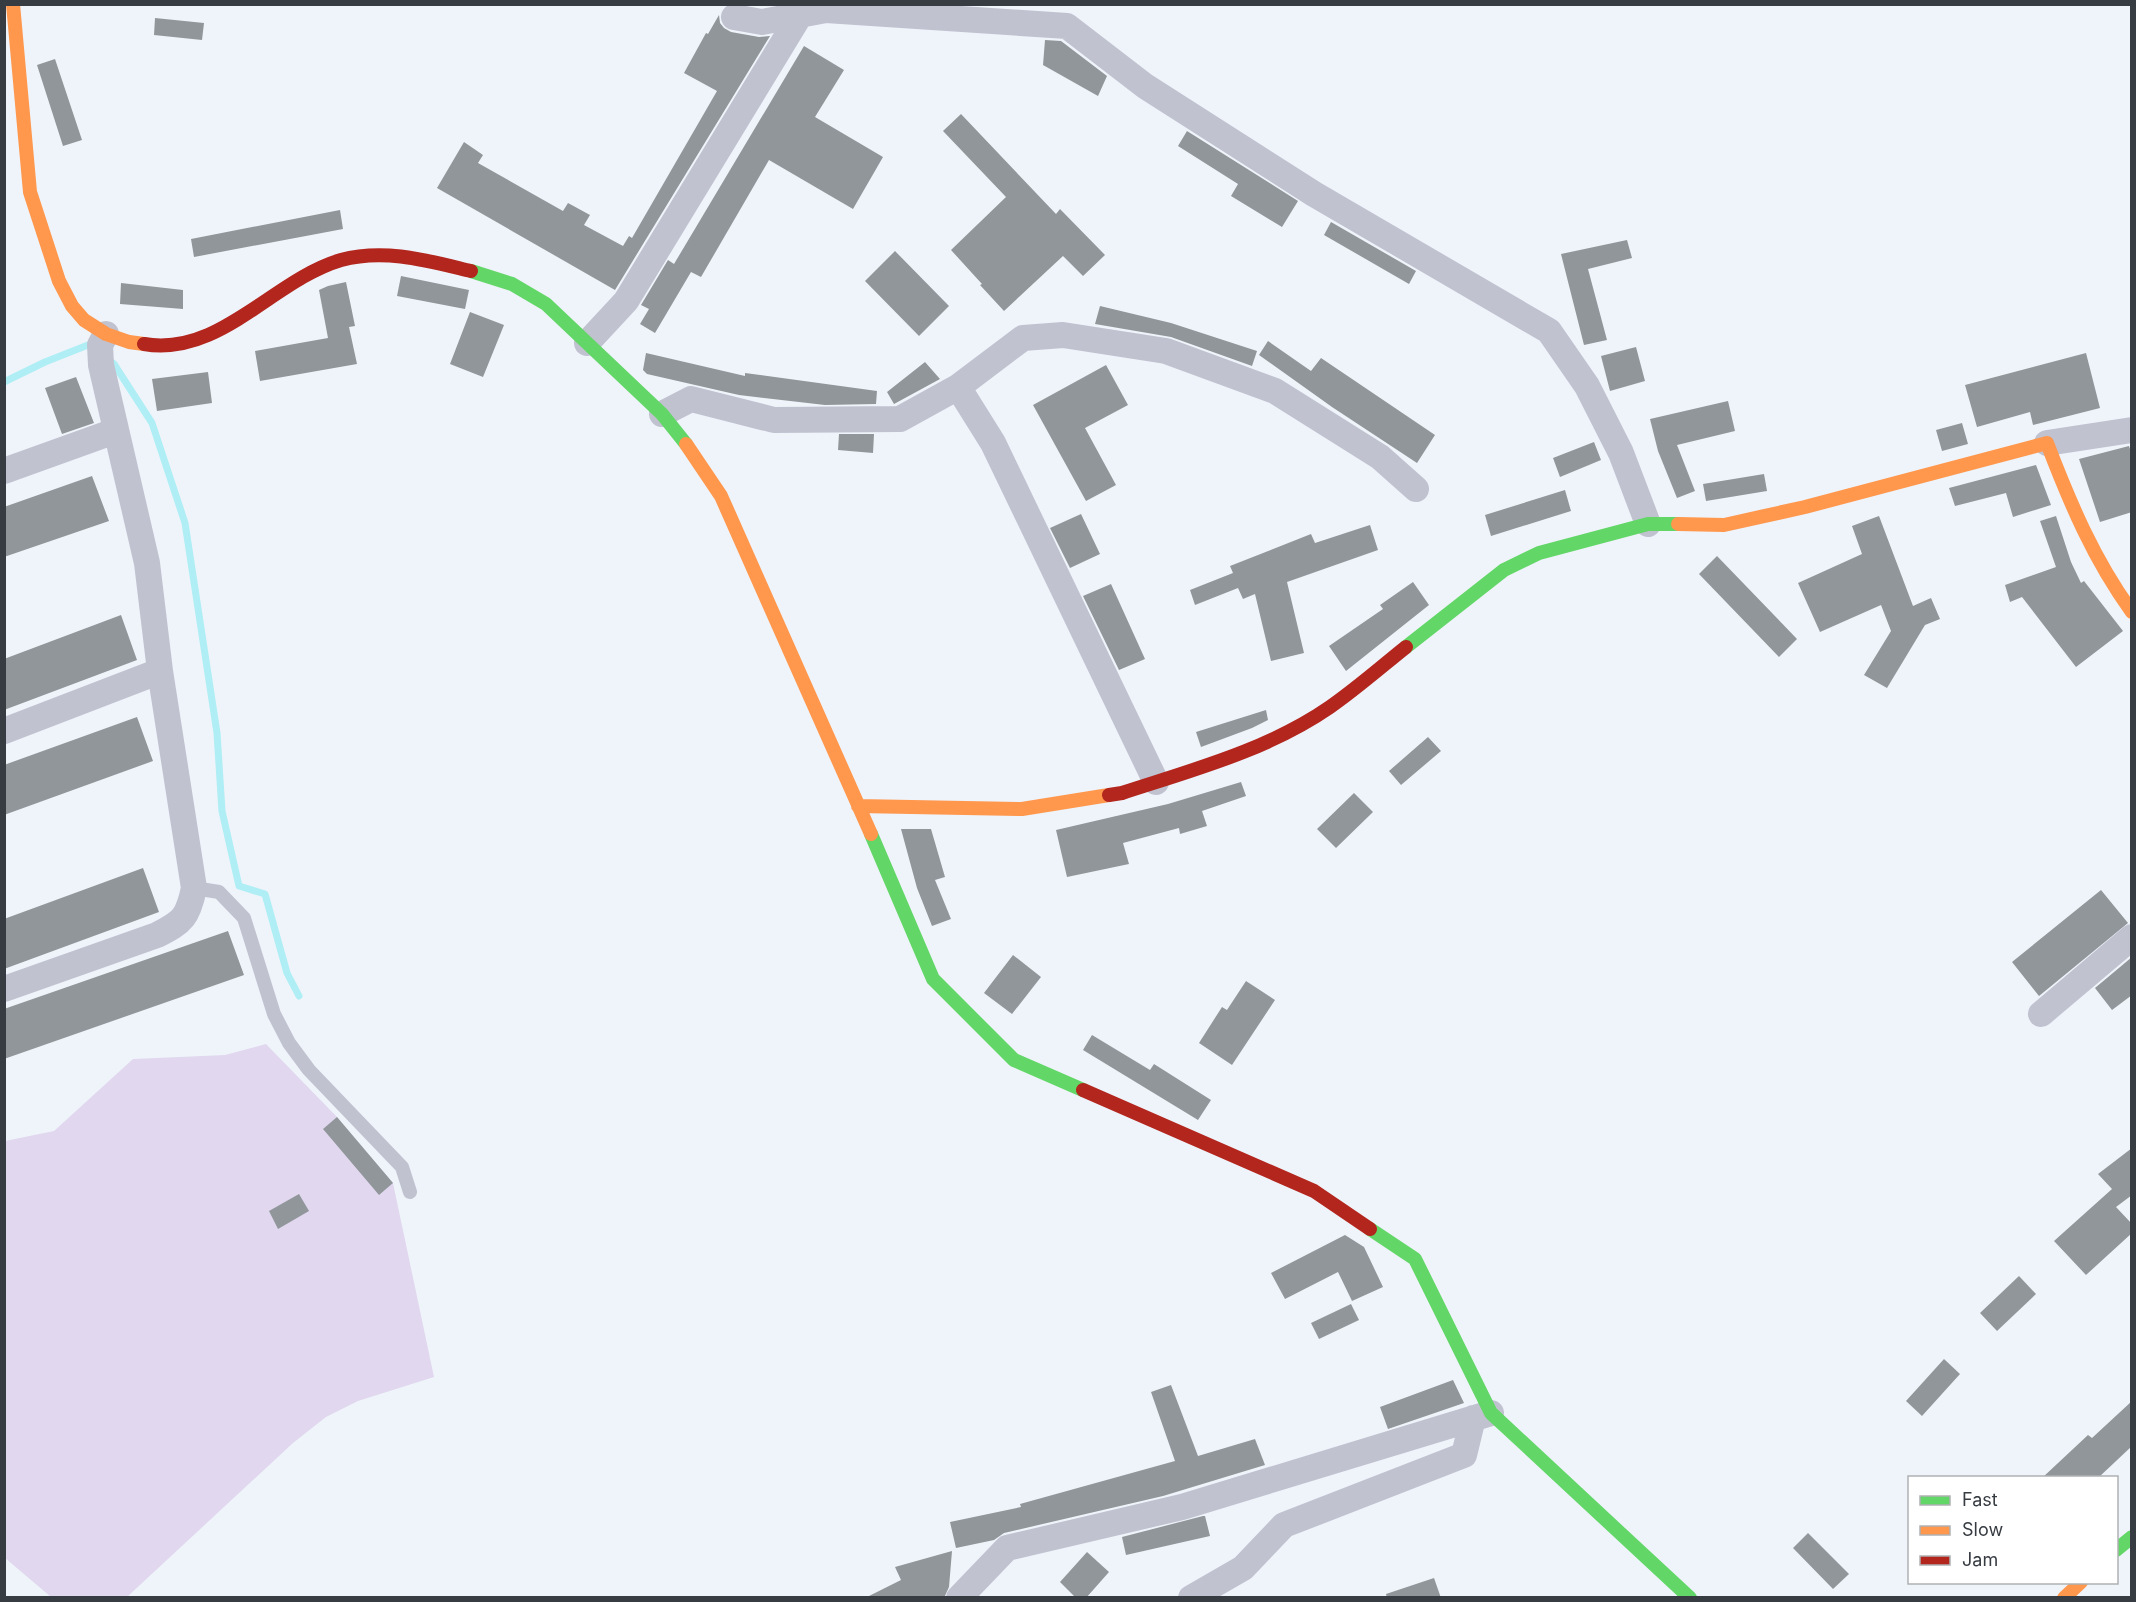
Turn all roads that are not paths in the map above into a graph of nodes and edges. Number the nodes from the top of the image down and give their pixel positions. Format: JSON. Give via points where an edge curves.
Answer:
{"nodes":[{"id":1,"x":13,"y":4,"type":"edge"},
{"id":2,"x":800,"y":15,"type":"junction"},
{"id":3,"x":734,"y":17,"type":"dead end"},
{"id":4,"x":587,"y":343,"type":"junction"},
{"id":5,"x":102,"y":348,"type":"junction"},
{"id":6,"x":958,"y":387,"type":"junction"},
{"id":7,"x":662,"y":414,"type":"junction"},
{"id":8,"x":2132,"y":430,"type":"edge"},
{"id":9,"x":115,"y":431,"type":"junction"},
{"id":10,"x":2047,"y":443,"type":"junction"},
{"id":11,"x":4,"y":471,"type":"edge"},
{"id":12,"x":1416,"y":489,"type":"dead end"},
{"id":13,"x":1648,"y":524,"type":"junction"},
{"id":14,"x":2132,"y":612,"type":"edge"},
{"id":15,"x":160,"y":671,"type":"junction"},
{"id":16,"x":4,"y":730,"type":"edge"},
{"id":17,"x":1156,"y":782,"type":"junction"},
{"id":18,"x":858,"y":806,"type":"junction"},
{"id":19,"x":194,"y":888,"type":"junction"},
{"id":20,"x":2132,"y":937,"type":"edge"},
{"id":21,"x":4,"y":989,"type":"edge"},
{"id":22,"x":2041,"y":1014,"type":"dead end"},
{"id":23,"x":410,"y":1192,"type":"dead end"},
{"id":24,"x":1482,"y":1415,"type":"junction"},
{"id":25,"x":2132,"y":1537,"type":"edge"},
{"id":26,"x":2118,"y":1548,"type":"edge"},
{"id":27,"x":2079,"y":1584,"type":"edge"},
{"id":28,"x":959,"y":1598,"type":"edge"},
{"id":29,"x":1191,"y":1598,"type":"edge"},
{"id":30,"x":1690,"y":1598,"type":"edge"},
{"id":31,"x":2064,"y":1598,"type":"edge"}],
"edges":[{"from":1,"to":5,"type":"street","via":[[30,192],[67,297]]},
{"from":2,"to":3,"type":"street","via":[[762,21]]},
{"from":2,"to":4,"type":"street","via":[[626,302]]},
{"from":2,"to":13,"type":"street","via":[[826,10],[1067,26],[1145,86],[1304,188],[1549,331],[1587,386],[1621,453]]},
{"from":4,"to":5,"type":"street","via":[[546,304],[512,284],[417,258],[379,255],[342,260],[306,275],[195,340],[154,346],[129,342]]},
{"from":4,"to":7,"type":"street"},
{"from":5,"to":9,"type":"street"},
{"from":6,"to":7,"type":"street","via":[[900,419],[774,420],[691,399]]},
{"from":6,"to":12,"type":"street","via":[[1023,338],[1063,335],[1166,351],[1275,391],[1380,457]]},
{"from":6,"to":17,"type":"street","via":[[993,443]]},
{"from":7,"to":18,"type":"street","via":[[721,496]]},
{"from":8,"to":10,"type":"street"},
{"from":9,"to":11,"type":"street"},
{"from":9,"to":15,"type":"street","via":[[147,563]]},
{"from":10,"to":13,"type":"street","via":[[1724,525]]},
{"from":10,"to":14,"type":"street","via":[[2074,515],[2098,563]]},
{"from":13,"to":17,"type":"street","via":[[1520,561],[1329,708],[1260,745]]},
{"from":15,"to":16,"type":"street"},
{"from":15,"to":19,"type":"street"},
{"from":17,"to":18,"type":"street","via":[[1122,793],[1022,808]]},
{"from":18,"to":24,"type":"street","via":[[933,979],[1014,1060],[1314,1191],[1415,1259]]},
{"from":19,"to":21,"type":"street","via":[[185,917],[171,928]]},
{"from":19,"to":23,"type":"lane","via":[[219,892],[244,918],[274,1014],[289,1043],[309,1070],[402,1167]]},
{"from":20,"to":22,"type":"street"},
{"from":24,"to":28,"type":"street","via":[[1182,1507],[1007,1548]]},
{"from":24,"to":29,"type":"street","via":[[1464,1455],[1284,1525],[1243,1568]]},
{"from":24,"to":30,"type":"street"},
{"from":25,"to":26,"type":"street"},
{"from":27,"to":31,"type":"street"}]}
